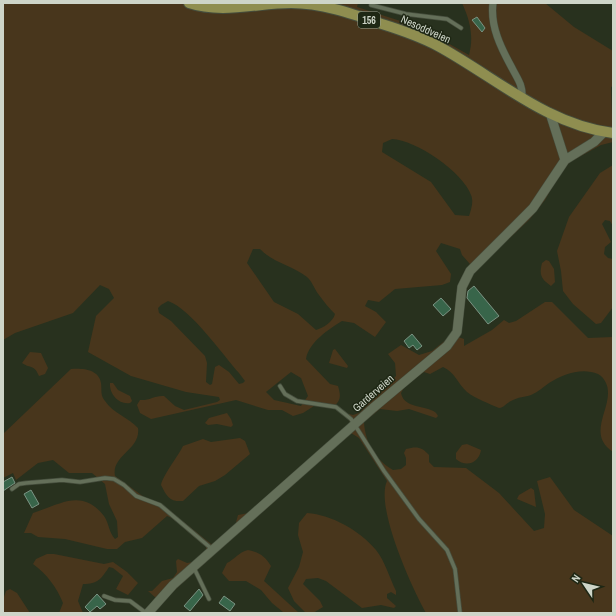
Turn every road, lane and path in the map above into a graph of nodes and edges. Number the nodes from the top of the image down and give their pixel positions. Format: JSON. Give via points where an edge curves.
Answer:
{"nodes":[{"id":1,"x":189,"y":3,"type":"edge"},
{"id":2,"x":493,"y":3,"type":"edge"},
{"id":3,"x":371,"y":4,"type":"dead end"},
{"id":4,"x":461,"y":28,"type":"dead end"},
{"id":5,"x":522,"y":97,"type":"junction"},
{"id":6,"x":550,"y":113,"type":"junction"},
{"id":7,"x":609,"y":132,"type":"edge"},
{"id":8,"x":565,"y":160,"type":"junction"},
{"id":9,"x":280,"y":386,"type":"dead end"},
{"id":10,"x":354,"y":426,"type":"junction"},
{"id":11,"x":12,"y":489,"type":"dead end"},
{"id":12,"x":213,"y":550,"type":"junction"},
{"id":13,"x":194,"y":567,"type":"junction"},
{"id":14,"x":104,"y":596,"type":"dead end"},
{"id":15,"x":209,"y":599,"type":"dead end"},
{"id":16,"x":147,"y":613,"type":"edge"},
{"id":17,"x":460,"y":613,"type":"edge"}],
"edges":[{"from":1,"to":5,"type":"main road","name":"Nesoddveien","number":"156","via":[[227,8],[292,3],[334,9],[428,41]]},
{"from":2,"to":5,"type":"street","via":[[495,28],[522,85]]},
{"from":3,"to":4,"type":"lane","via":[[406,14],[447,18]]},
{"from":5,"to":6,"type":"main road","name":"Nesoddveien","number":"156"},
{"from":6,"to":7,"type":"main road","name":"Nesoddveien","number":"156","via":[[579,125]]},
{"from":6,"to":8,"type":"street"},
{"from":7,"to":8,"type":"street","name":"Garderveien"},
{"from":8,"to":10,"type":"street","name":"Garderveien","via":[[533,208],[479,261],[465,279],[457,332],[452,341]]},
{"from":9,"to":10,"type":"lane","via":[[285,394],[297,401],[328,405],[342,410]]},
{"from":10,"to":12,"type":"street","name":"Garderveien"},
{"from":10,"to":17,"type":"lane","via":[[419,520],[448,550],[455,569]]},
{"from":11,"to":12,"type":"lane","via":[[26,483],[114,479],[136,496],[163,507]]},
{"from":12,"to":13,"type":"street","name":"Garderveien"},
{"from":13,"to":15,"type":"lane"},
{"from":13,"to":16,"type":"street","name":"Garderveien","via":[[163,594]]},
{"from":14,"to":16,"type":"lane","via":[[130,601]]}]}
